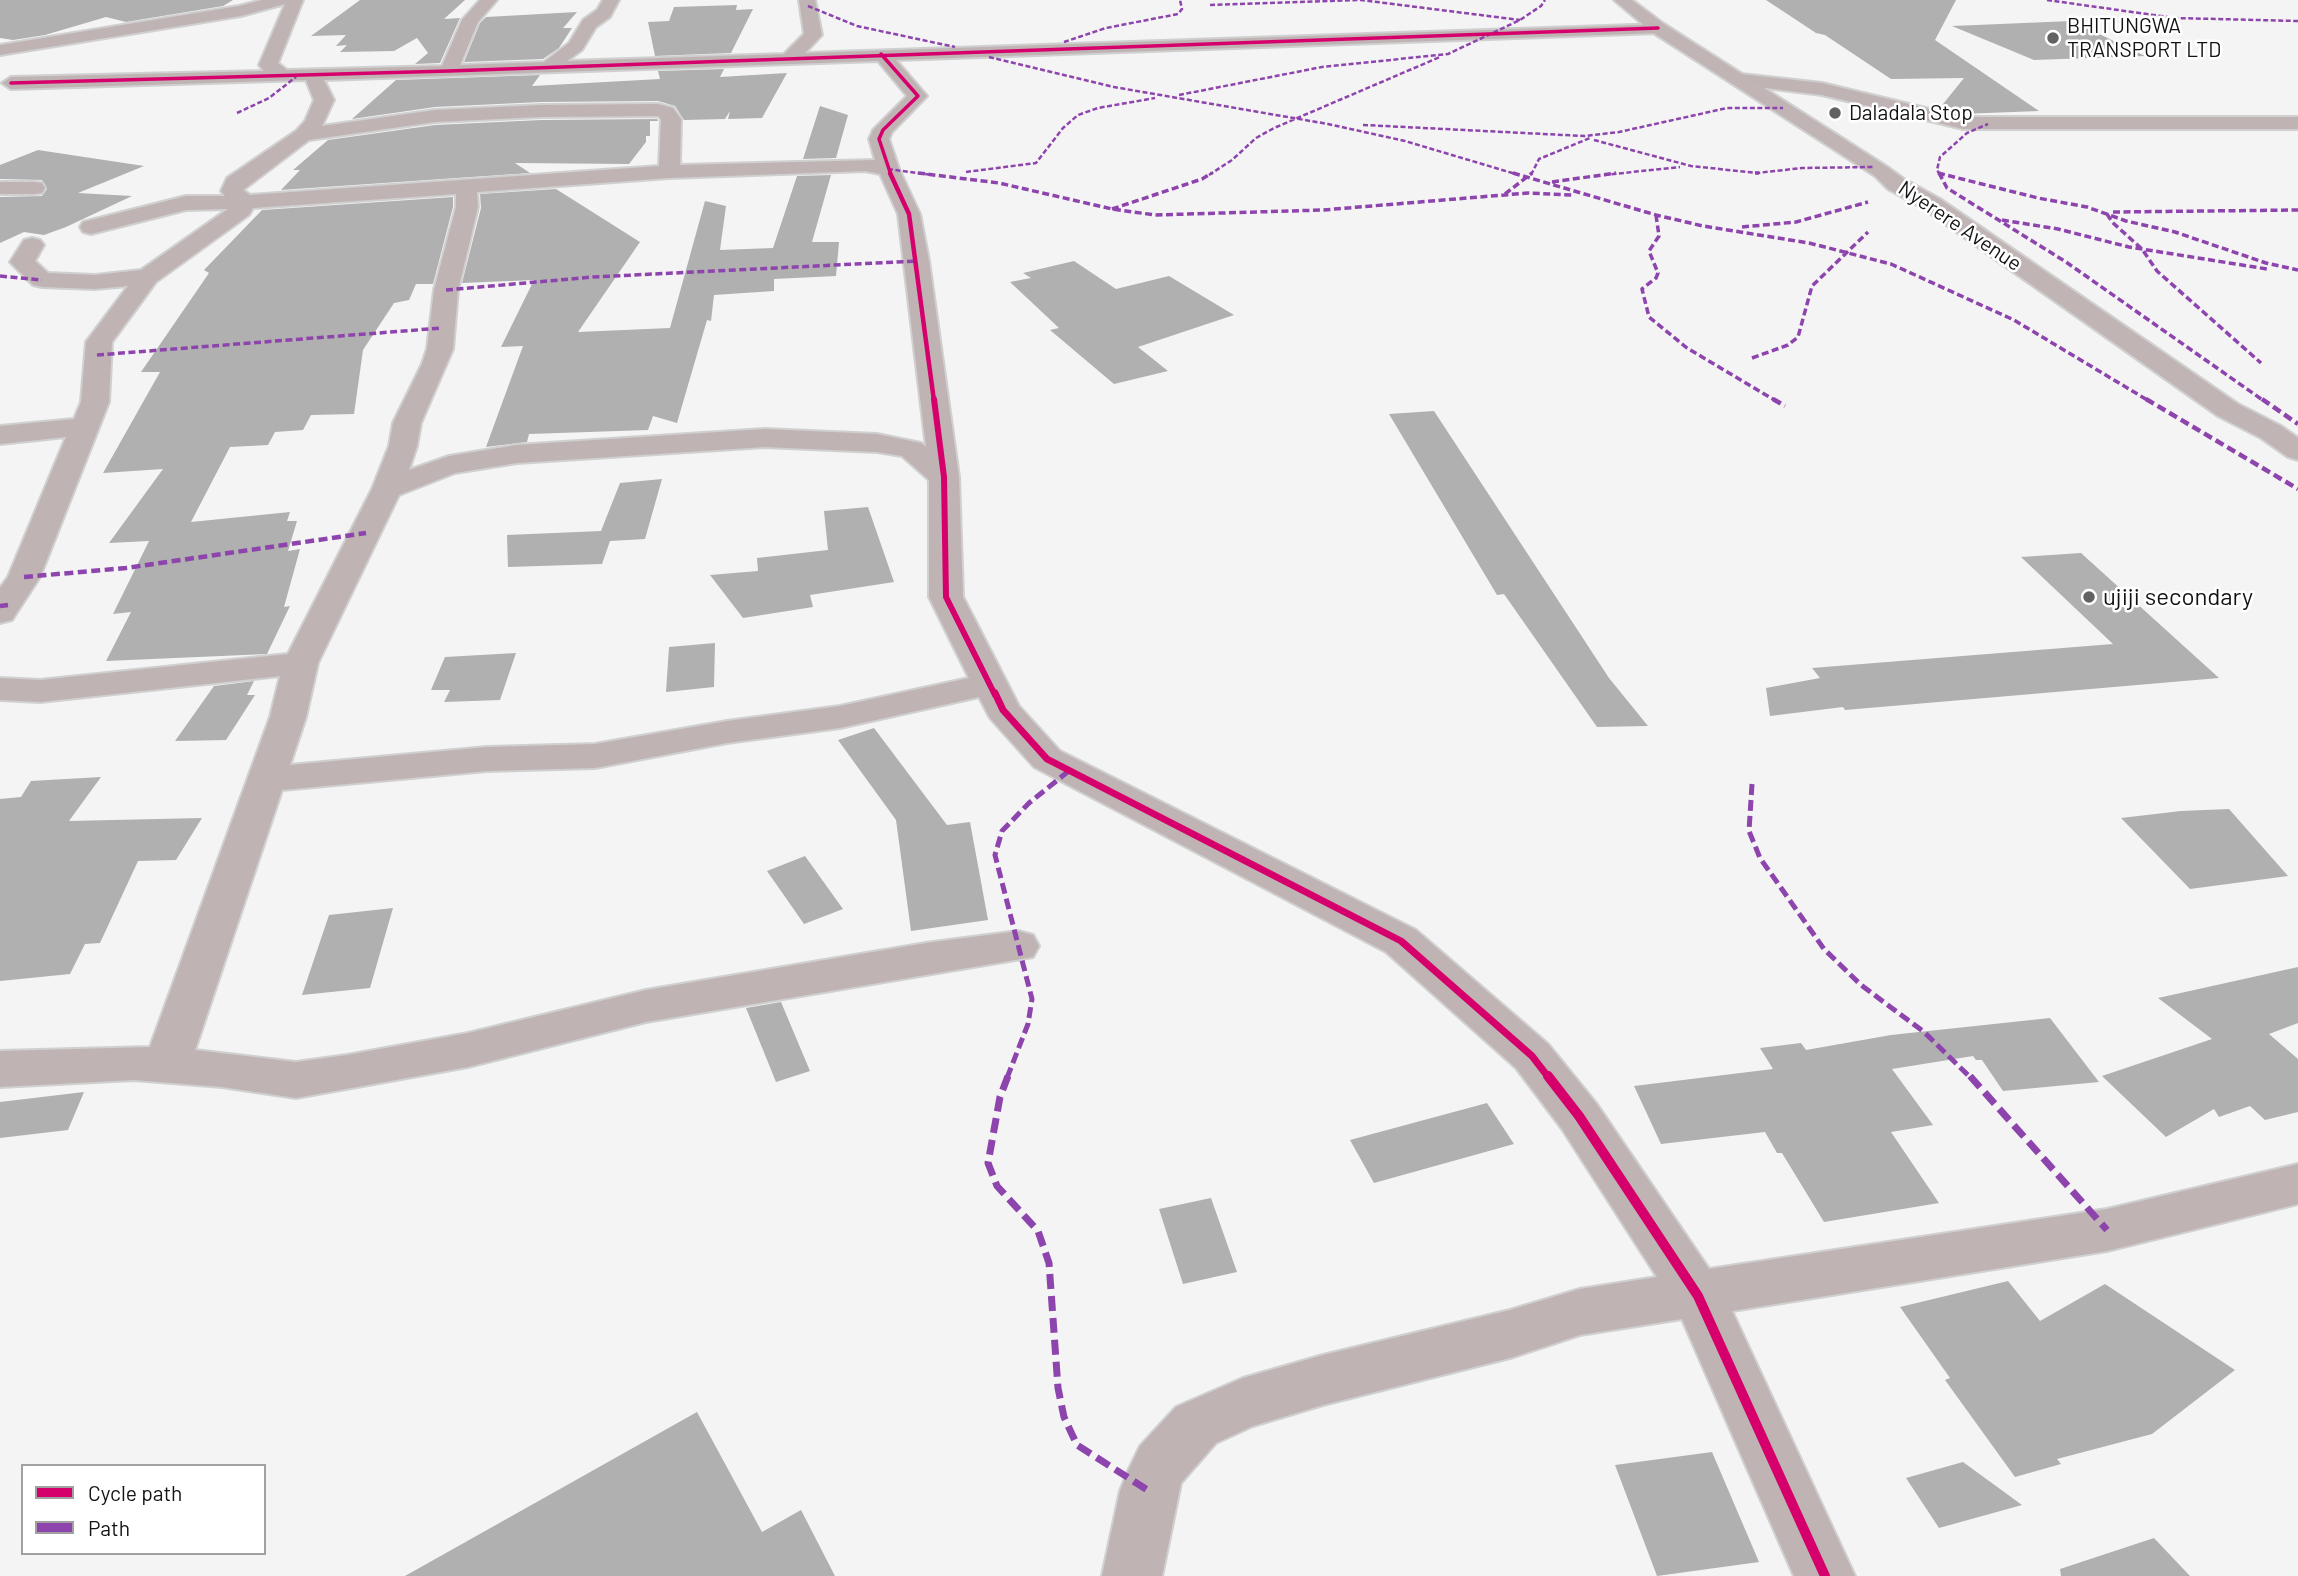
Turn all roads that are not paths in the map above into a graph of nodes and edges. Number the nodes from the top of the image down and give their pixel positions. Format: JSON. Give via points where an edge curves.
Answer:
{"nodes":[{"id":1,"x":280,"y":0,"type":"edge"},
{"id":2,"x":295,"y":0,"type":"edge"},
{"id":3,"x":489,"y":0,"type":"edge"},
{"id":4,"x":611,"y":0,"type":"edge"},
{"id":5,"x":807,"y":0,"type":"edge"},
{"id":6,"x":1622,"y":0,"type":"edge"},
{"id":7,"x":241,"y":11,"type":"junction"},
{"id":8,"x":1658,"y":27,"type":"junction"},
{"id":9,"x":141,"y":44,"type":"dead end"},
{"id":10,"x":0,"y":52,"type":"edge"},
{"id":11,"x":881,"y":54,"type":"junction"},
{"id":12,"x":791,"y":57,"type":"junction"},
{"id":13,"x":550,"y":66,"type":"junction"},
{"id":14,"x":61,"y":69,"type":"junction"},
{"id":15,"x":449,"y":71,"type":"junction"},
{"id":16,"x":282,"y":75,"type":"junction"},
{"id":17,"x":313,"y":75,"type":"junction"},
{"id":18,"x":1741,"y":80,"type":"junction"},
{"id":19,"x":4,"y":81,"type":"edge"},
{"id":20,"x":2298,"y":123,"type":"edge"},
{"id":21,"x":303,"y":135,"type":"junction"},
{"id":22,"x":888,"y":169,"type":"junction"},
{"id":23,"x":669,"y":172,"type":"junction"},
{"id":24,"x":466,"y":186,"type":"junction"},
{"id":25,"x":0,"y":188,"type":"edge"},
{"id":26,"x":34,"y":188,"type":"dead end"},
{"id":27,"x":245,"y":202,"type":"junction"},
{"id":28,"x":91,"y":227,"type":"dead end"},
{"id":29,"x":32,"y":245,"type":"dead end"},
{"id":30,"x":147,"y":278,"type":"junction"},
{"id":31,"x":83,"y":427,"type":"junction"},
{"id":32,"x":0,"y":435,"type":"edge"},
{"id":33,"x":2298,"y":451,"type":"edge"},
{"id":34,"x":944,"y":477,"type":"junction"},
{"id":35,"x":387,"y":489,"type":"junction"},
{"id":36,"x":0,"y":613,"type":"edge"},
{"id":37,"x":301,"y":663,"type":"junction"},
{"id":38,"x":990,"y":684,"type":"junction"},
{"id":39,"x":0,"y":689,"type":"edge"},
{"id":40,"x":40,"y":691,"type":"junction"},
{"id":41,"x":0,"y":703,"type":"edge"},
{"id":42,"x":267,"y":779,"type":"junction"},
{"id":43,"x":1018,"y":946,"type":"dead end"},
{"id":44,"x":167,"y":1064,"type":"junction"},
{"id":45,"x":0,"y":1069,"type":"edge"},
{"id":46,"x":2298,"y":1184,"type":"edge"},
{"id":47,"x":1698,"y":1296,"type":"junction"},
{"id":48,"x":1132,"y":1576,"type":"edge"},
{"id":49,"x":1825,"y":1576,"type":"edge"}],
"edges":[{"from":1,"to":7,"type":"street"},
{"from":2,"to":16,"type":"street","via":[[268,65]]},
{"from":3,"to":15,"type":"street","via":[[470,20]]},
{"from":4,"to":13,"type":"street","via":[[576,46]]},
{"from":5,"to":12,"type":"street","via":[[813,35]]},
{"from":6,"to":8,"type":"main road","name":"Nyerere Avenue"},
{"from":7,"to":9,"type":"street"},
{"from":7,"to":10,"type":"street"},
{"from":8,"to":11,"type":"street"},
{"from":8,"to":18,"type":"main road","name":"Nyerere Avenue"},
{"from":10,"to":14,"type":"street"},
{"from":11,"to":12,"type":"street"},
{"from":11,"to":22,"type":"street","via":[[918,96],[879,139]]},
{"from":12,"to":13,"type":"street"},
{"from":13,"to":15,"type":"street"},
{"from":14,"to":16,"type":"street"},
{"from":14,"to":19,"type":"street"},
{"from":15,"to":17,"type":"street"},
{"from":16,"to":17,"type":"street"},
{"from":17,"to":21,"type":"street","via":[[324,100]]},
{"from":18,"to":20,"type":"street","via":[[1822,89],[1963,123]]},
{"from":18,"to":33,"type":"main road","name":"Nyerere Avenue","via":[[1932,204],[2228,411]]},
{"from":21,"to":23,"type":"street","via":[[435,116],[658,110],[671,119]]},
{"from":21,"to":27,"type":"street","via":[[235,183],[232,191]]},
{"from":22,"to":23,"type":"street","via":[[865,165]]},
{"from":22,"to":34,"type":"street","via":[[909,214]]},
{"from":23,"to":24,"type":"street"},
{"from":24,"to":27,"type":"street"},
{"from":24,"to":35,"type":"street","via":[[467,207],[446,290],[440,349],[407,423]]},
{"from":25,"to":26,"type":"street"},
{"from":27,"to":28,"type":"street","via":[[177,204]]},
{"from":27,"to":30,"type":"street","via":[[234,216]]},
{"from":29,"to":30,"type":"street","via":[[22,262],[43,280]]},
{"from":30,"to":31,"type":"street","via":[[99,342],[95,402]]},
{"from":31,"to":32,"type":"street"},
{"from":31,"to":36,"type":"street","via":[[24,577]]},
{"from":34,"to":35,"type":"street","via":[[925,458],[903,447],[765,438],[517,454],[449,465]]},
{"from":34,"to":38,"type":"street","via":[[946,597]]},
{"from":35,"to":37,"type":"street"},
{"from":37,"to":40,"type":"street"},
{"from":37,"to":42,"type":"street"},
{"from":38,"to":42,"type":"street","via":[[840,717],[595,756],[487,759]]},
{"from":38,"to":47,"type":"street","via":[[1003,710],[1047,759],[1401,941],[1532,1056],[1579,1116]]},
{"from":39,"to":40,"type":"street"},
{"from":40,"to":41,"type":"street"},
{"from":42,"to":44,"type":"street"},
{"from":43,"to":44,"type":"street","via":[[646,1006],[468,1050],[347,1073],[296,1080]]},
{"from":44,"to":45,"type":"street"},
{"from":46,"to":47,"type":"street","via":[[2107,1230]]},
{"from":47,"to":48,"type":"street","via":[[1580,1312],[1322,1380],[1243,1404],[1196,1425],[1160,1465],[1149,1491]]},
{"from":47,"to":49,"type":"street"}]}
